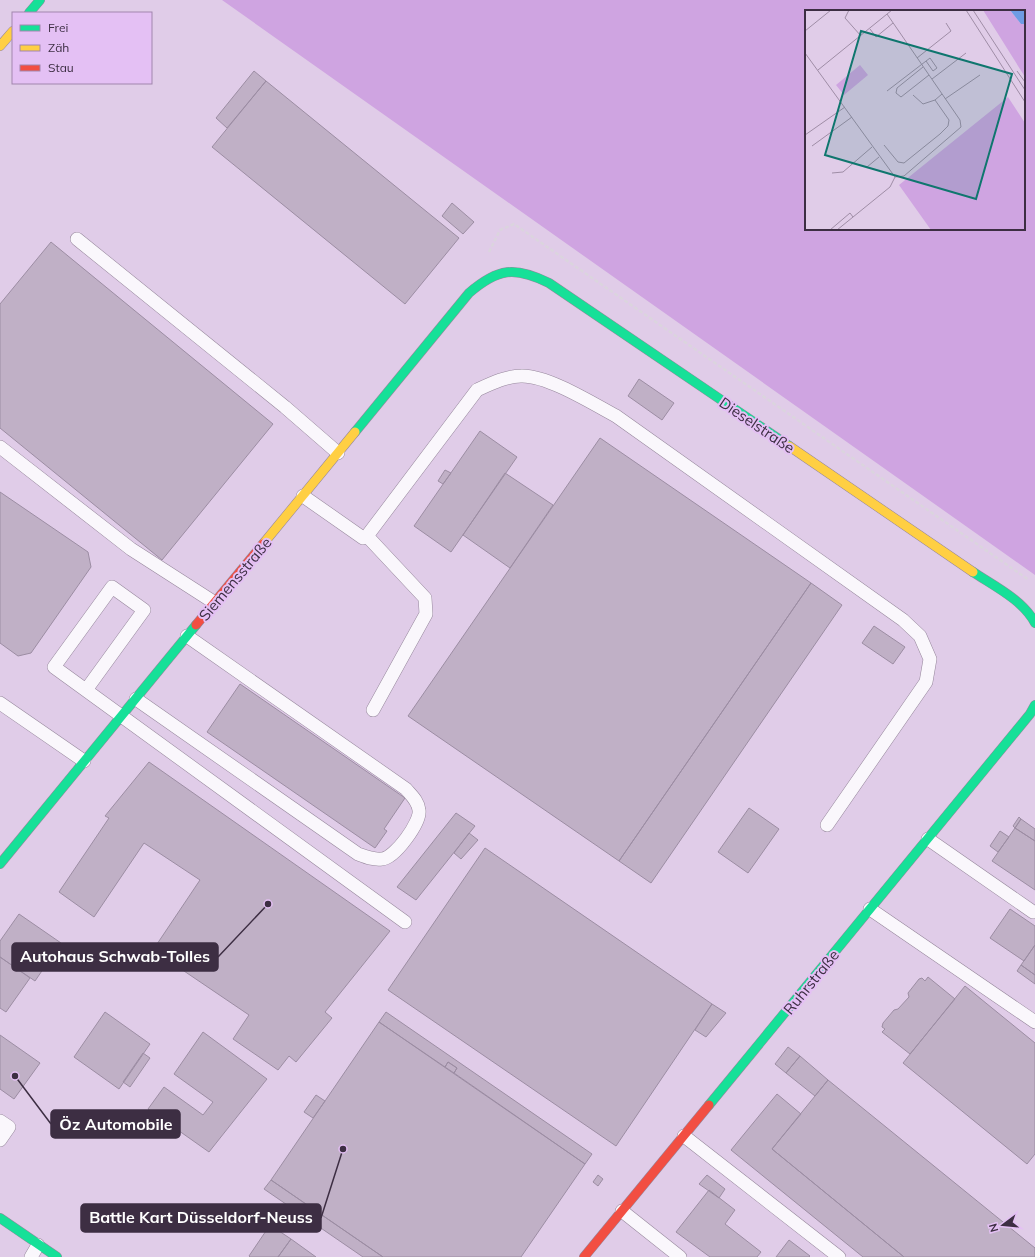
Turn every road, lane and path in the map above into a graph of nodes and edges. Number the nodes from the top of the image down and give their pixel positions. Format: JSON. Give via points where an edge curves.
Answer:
{"nodes":[{"id":1,"x":40,"y":0,"type":"edge"},
{"id":2,"x":30,"y":12,"type":"edge"},
{"id":3,"x":12,"y":32,"type":"edge"},
{"id":4,"x":0,"y":46,"type":"edge"},
{"id":5,"x":77,"y":238,"type":"dead end"},
{"id":6,"x":469,"y":293,"type":"joint"},
{"id":7,"x":0,"y":447,"type":"edge"},
{"id":8,"x":338,"y":453,"type":"junction"},
{"id":9,"x":303,"y":496,"type":"junction"},
{"id":10,"x":367,"y":536,"type":"junction"},
{"id":11,"x":214,"y":603,"type":"junction"},
{"id":12,"x":1035,"y":623,"type":"edge"},
{"id":13,"x":187,"y":636,"type":"junction"},
{"id":14,"x":86,"y":690,"type":"junction"},
{"id":15,"x":136,"y":699,"type":"junction"},
{"id":16,"x":0,"y":703,"type":"edge"},
{"id":17,"x":1035,"y":705,"type":"edge"},
{"id":18,"x":373,"y":710,"type":"dead end"},
{"id":19,"x":122,"y":716,"type":"junction"},
{"id":20,"x":84,"y":761,"type":"junction"},
{"id":21,"x":827,"y":825,"type":"dead end"},
{"id":22,"x":928,"y":839,"type":"junction"},
{"id":23,"x":0,"y":864,"type":"edge"},
{"id":24,"x":870,"y":909,"type":"junction"},
{"id":25,"x":1033,"y":912,"type":"dead end"},
{"id":26,"x":405,"y":922,"type":"dead end"},
{"id":27,"x":1035,"y":1022,"type":"edge"},
{"id":28,"x":0,"y":1120,"type":"edge"},
{"id":29,"x":684,"y":1136,"type":"junction"},
{"id":30,"x":0,"y":1140,"type":"edge"},
{"id":31,"x":622,"y":1211,"type":"junction"},
{"id":32,"x":0,"y":1218,"type":"edge"},
{"id":33,"x":38,"y":1245,"type":"junction"},
{"id":34,"x":31,"y":1257,"type":"edge"},
{"id":35,"x":57,"y":1257,"type":"edge"},
{"id":36,"x":584,"y":1257,"type":"edge"},
{"id":37,"x":680,"y":1257,"type":"edge"},
{"id":38,"x":840,"y":1257,"type":"edge"}],
"edges":[{"from":1,"to":2,"type":"main road"},
{"from":3,"to":4,"type":"main road"},
{"from":5,"to":8,"type":"lane"},
{"from":6,"to":8,"type":"main road","name":"Siemensstraße"},
{"from":6,"to":12,"type":"main road","name":"Dieselstraße","via":[[484,279],[501,271],[517,270],[538,277],[1016,601],[1031,615]]},
{"from":7,"to":11,"type":"lane","via":[[131,549]]},
{"from":8,"to":9,"type":"main road","name":"Siemensstraße"},
{"from":9,"to":10,"type":"lane","via":[[347,528],[363,538]]},
{"from":9,"to":11,"type":"main road","name":"Siemensstraße"},
{"from":10,"to":18,"type":"lane","via":[[425,598],[426,614]]},
{"from":10,"to":21,"type":"lane","via":[[477,390],[494,382],[520,376],[538,377],[616,416],[902,620],[920,636],[930,659],[926,682]]},
{"from":11,"to":13,"type":"main road","name":"Siemensstraße"},
{"from":13,"to":15,"type":"main road","name":"Siemensstraße"},
{"from":13,"to":15,"type":"lane","via":[[417,800],[420,811],[418,821],[396,852],[383,859],[371,859],[358,854]]},
{"from":14,"to":14,"type":"lane","via":[[144,610],[112,587],[54,667]]},
{"from":14,"to":19,"type":"lane"},
{"from":15,"to":19,"type":"main road","name":"Siemensstraße"},
{"from":16,"to":20,"type":"lane"},
{"from":17,"to":22,"type":"main road","name":"Ruhrstraße"},
{"from":19,"to":20,"type":"main road","name":"Siemensstraße"},
{"from":19,"to":26,"type":"lane"},
{"from":20,"to":23,"type":"main road","name":"Siemensstraße"},
{"from":22,"to":24,"type":"main road","name":"Ruhrstraße"},
{"from":22,"to":25,"type":"lane"},
{"from":24,"to":27,"type":"lane"},
{"from":24,"to":29,"type":"main road","name":"Ruhrstraße"},
{"from":28,"to":30,"type":"lane","via":[[9,1127]]},
{"from":29,"to":31,"type":"main road","name":"Ruhrstraße"},
{"from":29,"to":38,"type":"lane"},
{"from":31,"to":36,"type":"main road","name":"Ruhrstraße"},
{"from":31,"to":37,"type":"lane"},
{"from":32,"to":33,"type":"main road"},
{"from":33,"to":34,"type":"lane"},
{"from":33,"to":35,"type":"main road"}]}
